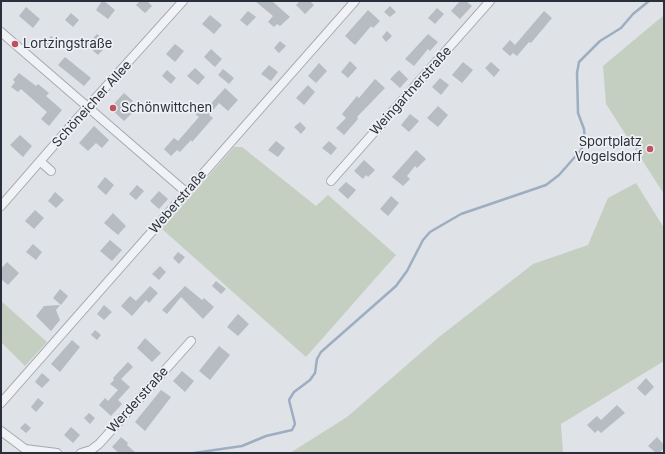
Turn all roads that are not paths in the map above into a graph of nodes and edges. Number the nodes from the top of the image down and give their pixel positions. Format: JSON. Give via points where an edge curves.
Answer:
{"nodes":[{"id":1,"x":183,"y":1,"type":"edge"},
{"id":2,"x":355,"y":1,"type":"edge"},
{"id":3,"x":490,"y":1,"type":"edge"},
{"id":4,"x":1,"y":32,"type":"edge"},
{"id":5,"x":88,"y":107,"type":"junction"},
{"id":6,"x":41,"y":162,"type":"junction"},
{"id":7,"x":51,"y":171,"type":"dead end"},
{"id":8,"x":331,"y":181,"type":"dead end"},
{"id":9,"x":186,"y":192,"type":"junction"},
{"id":10,"x":1,"y":206,"type":"edge"},
{"id":11,"x":191,"y":342,"type":"dead end"},
{"id":12,"x":1,"y":403,"type":"edge"},
{"id":13,"x":1,"y":431,"type":"edge"},
{"id":14,"x":57,"y":453,"type":"edge"},
{"id":15,"x":81,"y":453,"type":"edge"}],
"edges":[{"from":1,"to":5,"type":"street","name":"Schöneicher Allee"},
{"from":2,"to":9,"type":"street","name":"Weberstraße"},
{"from":3,"to":8,"type":"street","name":"Weingartnerstraße"},
{"from":4,"to":5,"type":"street"},
{"from":5,"to":6,"type":"street","name":"Schöneicher Allee"},
{"from":5,"to":9,"type":"street"},
{"from":6,"to":7,"type":"street"},
{"from":6,"to":10,"type":"street","name":"Schöneicher Allee"},
{"from":9,"to":12,"type":"street","name":"Weberstraße"},
{"from":11,"to":15,"type":"street","name":"Werderstraße","via":[[99,444]]},
{"from":13,"to":14,"type":"street","via":[[25,449]]}]}
